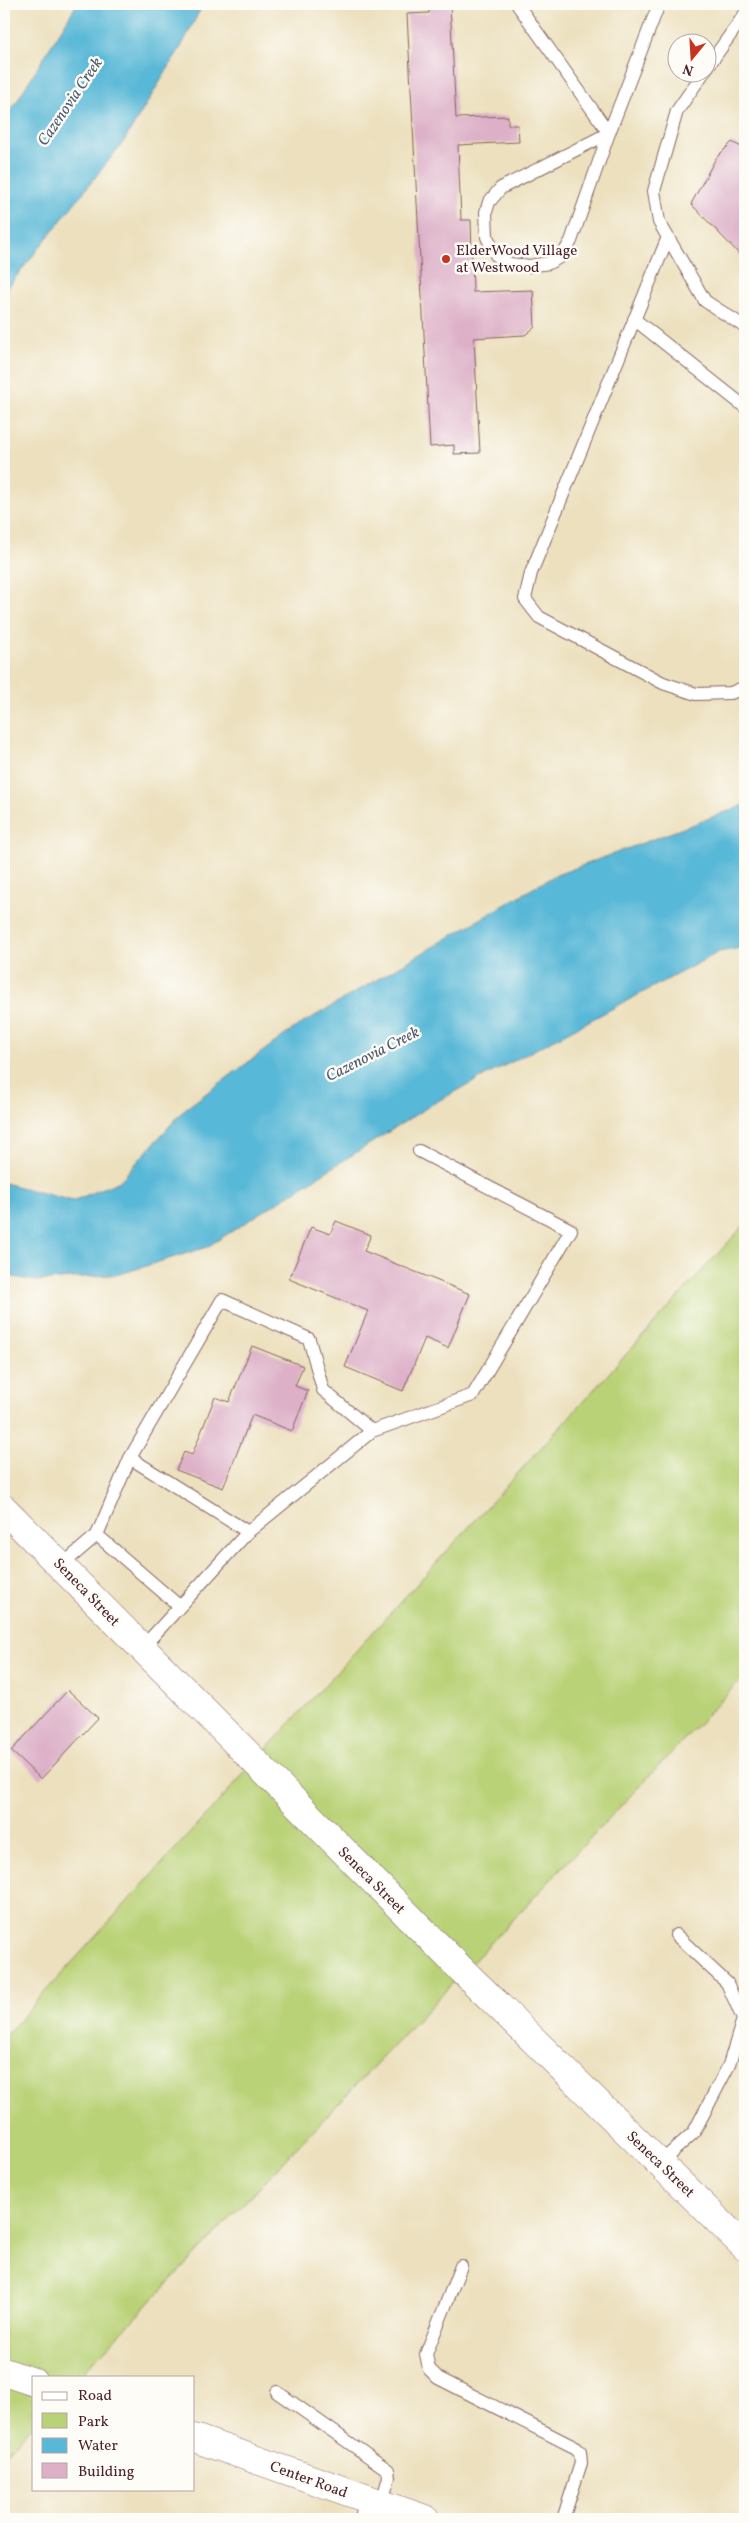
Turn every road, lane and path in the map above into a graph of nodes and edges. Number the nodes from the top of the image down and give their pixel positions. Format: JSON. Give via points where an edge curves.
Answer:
{"nodes":[{"id":1,"x":517,"y":4,"type":"edge"},
{"id":2,"x":659,"y":4,"type":"edge"},
{"id":3,"x":745,"y":14,"type":"edge"},
{"id":4,"x":716,"y":55,"type":"edge"},
{"id":5,"x":697,"y":82,"type":"edge"},
{"id":6,"x":609,"y":133,"type":"junction"},
{"id":7,"x":668,"y":237,"type":"junction"},
{"id":8,"x":634,"y":319,"type":"junction"},
{"id":9,"x":745,"y":327,"type":"edge"},
{"id":10,"x":745,"y":407,"type":"edge"},
{"id":11,"x":745,"y":687,"type":"edge"},
{"id":12,"x":419,"y":1151,"type":"dead end"},
{"id":13,"x":372,"y":1431,"type":"junction"},
{"id":14,"x":130,"y":1458,"type":"junction"},
{"id":15,"x":4,"y":1509,"type":"edge"},
{"id":16,"x":248,"y":1532,"type":"junction"},
{"id":17,"x":97,"y":1536,"type":"junction"},
{"id":18,"x":62,"y":1566,"type":"junction"},
{"id":19,"x":179,"y":1606,"type":"junction"},
{"id":20,"x":142,"y":1649,"type":"junction"},
{"id":21,"x":676,"y":1935,"type":"dead end"},
{"id":22,"x":660,"y":2163,"type":"junction"},
{"id":23,"x":745,"y":2247,"type":"edge"},
{"id":24,"x":461,"y":2266,"type":"dead end"},
{"id":25,"x":4,"y":2372,"type":"edge"},
{"id":26,"x":32,"y":2381,"type":"edge"},
{"id":27,"x":277,"y":2392,"type":"dead end"},
{"id":28,"x":195,"y":2438,"type":"edge"},
{"id":29,"x":374,"y":2509,"type":"edge"},
{"id":30,"x":425,"y":2519,"type":"edge"},
{"id":31,"x":563,"y":2519,"type":"edge"}],
"edges":[{"from":1,"to":6,"type":"lane"},
{"from":2,"to":6,"type":"lane"},
{"from":3,"to":4,"type":"lane"},
{"from":5,"to":7,"type":"lane","via":[[676,111],[654,191],[659,222]]},
{"from":6,"to":6,"type":"lane","via":[[501,188],[489,202],[486,212],[487,237],[496,255],[510,264],[529,266],[550,263],[563,255],[571,241]]},
{"from":7,"to":8,"type":"lane"},
{"from":7,"to":9,"type":"lane","via":[[705,300]]},
{"from":8,"to":10,"type":"lane"},
{"from":8,"to":11,"type":"lane","via":[[531,573],[525,599],[539,617],[663,684],[696,694],[731,694]]},
{"from":12,"to":13,"type":"lane","via":[[570,1230],[473,1395]]},
{"from":13,"to":14,"type":"lane","via":[[323,1390],[309,1339],[222,1300]]},
{"from":13,"to":16,"type":"lane"},
{"from":14,"to":16,"type":"lane"},
{"from":14,"to":17,"type":"lane"},
{"from":15,"to":18,"type":"main road","name":"Seneca Street"},
{"from":16,"to":19,"type":"lane"},
{"from":17,"to":18,"type":"lane"},
{"from":17,"to":19,"type":"lane"},
{"from":18,"to":20,"type":"main road","name":"Seneca Street"},
{"from":19,"to":20,"type":"lane"},
{"from":20,"to":22,"type":"main road","name":"Seneca Street"},
{"from":21,"to":22,"type":"lane","via":[[727,1983],[743,2019],[728,2065],[694,2132]]},
{"from":22,"to":23,"type":"main road","name":"Seneca Street"},
{"from":24,"to":31,"type":"lane","via":[[426,2354],[429,2369],[438,2378],[580,2452],[581,2464]]},
{"from":25,"to":26,"type":"main road"},
{"from":27,"to":29,"type":"lane","via":[[388,2470]]},
{"from":28,"to":29,"type":"main road","name":"Center Road"},
{"from":29,"to":30,"type":"main road","name":"Center Road"}]}
